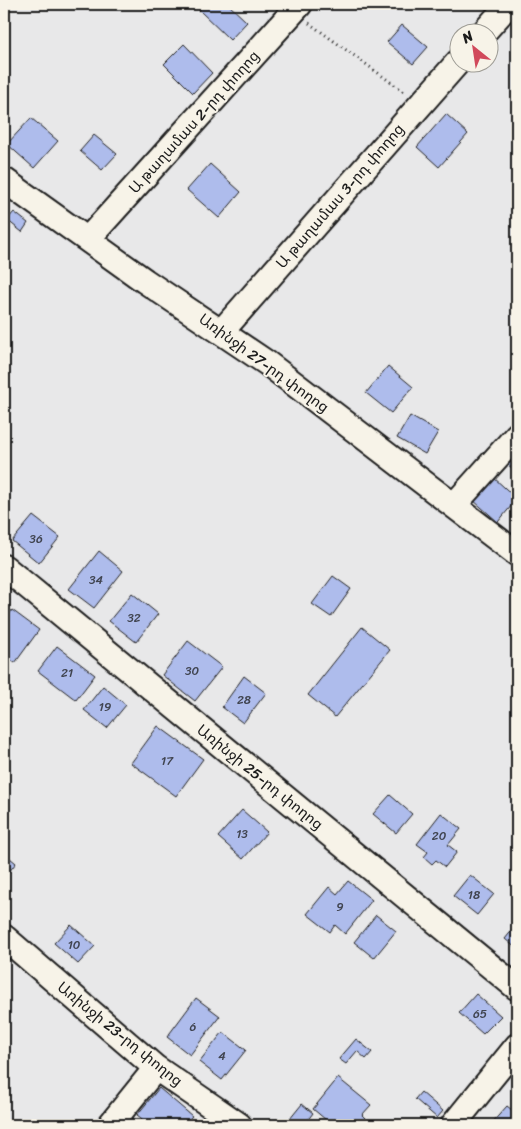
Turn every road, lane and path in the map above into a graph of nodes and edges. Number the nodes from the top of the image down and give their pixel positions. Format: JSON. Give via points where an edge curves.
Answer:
{"nodes":[{"id":1,"x":509,"y":4,"type":"edge"},
{"id":2,"x":296,"y":8,"type":"edge"},
{"id":3,"x":493,"y":22,"type":"edge"},
{"id":4,"x":449,"y":72,"type":"edge"},
{"id":5,"x":422,"y":104,"type":"junction"},
{"id":6,"x":4,"y":180,"type":"edge"},
{"id":7,"x":88,"y":239,"type":"junction"},
{"id":8,"x":222,"y":331,"type":"junction"},
{"id":9,"x":517,"y":435,"type":"edge"},
{"id":10,"x":455,"y":504,"type":"junction"},
{"id":11,"x":517,"y":554,"type":"edge"},
{"id":12,"x":4,"y":567,"type":"edge"},
{"id":13,"x":4,"y":937,"type":"edge"},
{"id":14,"x":517,"y":988,"type":"edge"},
{"id":15,"x":517,"y":1046,"type":"edge"},
{"id":16,"x":156,"y":1068,"type":"junction"},
{"id":17,"x":110,"y":1125,"type":"edge"},
{"id":18,"x":240,"y":1125,"type":"edge"},
{"id":19,"x":453,"y":1125,"type":"edge"}],
"edges":[{"from":1,"to":3,"type":"street"},
{"from":2,"to":5,"type":"path"},
{"from":2,"to":7,"type":"street","name":"Ա թաղամաս 2-րդ փողոց"},
{"from":4,"to":5,"type":"street","name":"Ա թաղամաս 3-րդ փողոց"},
{"from":5,"to":8,"type":"street","name":"Ա թաղամաս 3-րդ փողոց"},
{"from":6,"to":7,"type":"street","name":"Առինջի 27-րդ փողոց"},
{"from":7,"to":8,"type":"street","name":"Առինջի 27-րդ փողոց"},
{"from":8,"to":10,"type":"street","name":"Առինջի 27-րդ փողոց"},
{"from":9,"to":10,"type":"street"},
{"from":10,"to":11,"type":"street","name":"Առինջի 27-րդ փողոց"},
{"from":12,"to":14,"type":"street","name":"Առինջի 25-րդ փողոց"},
{"from":13,"to":16,"type":"street","name":"Առինջի 23-րդ փողոց"},
{"from":15,"to":19,"type":"street"},
{"from":16,"to":17,"type":"street"},
{"from":16,"to":18,"type":"street","name":"Առինջի 23-րդ փողոց"}]}
